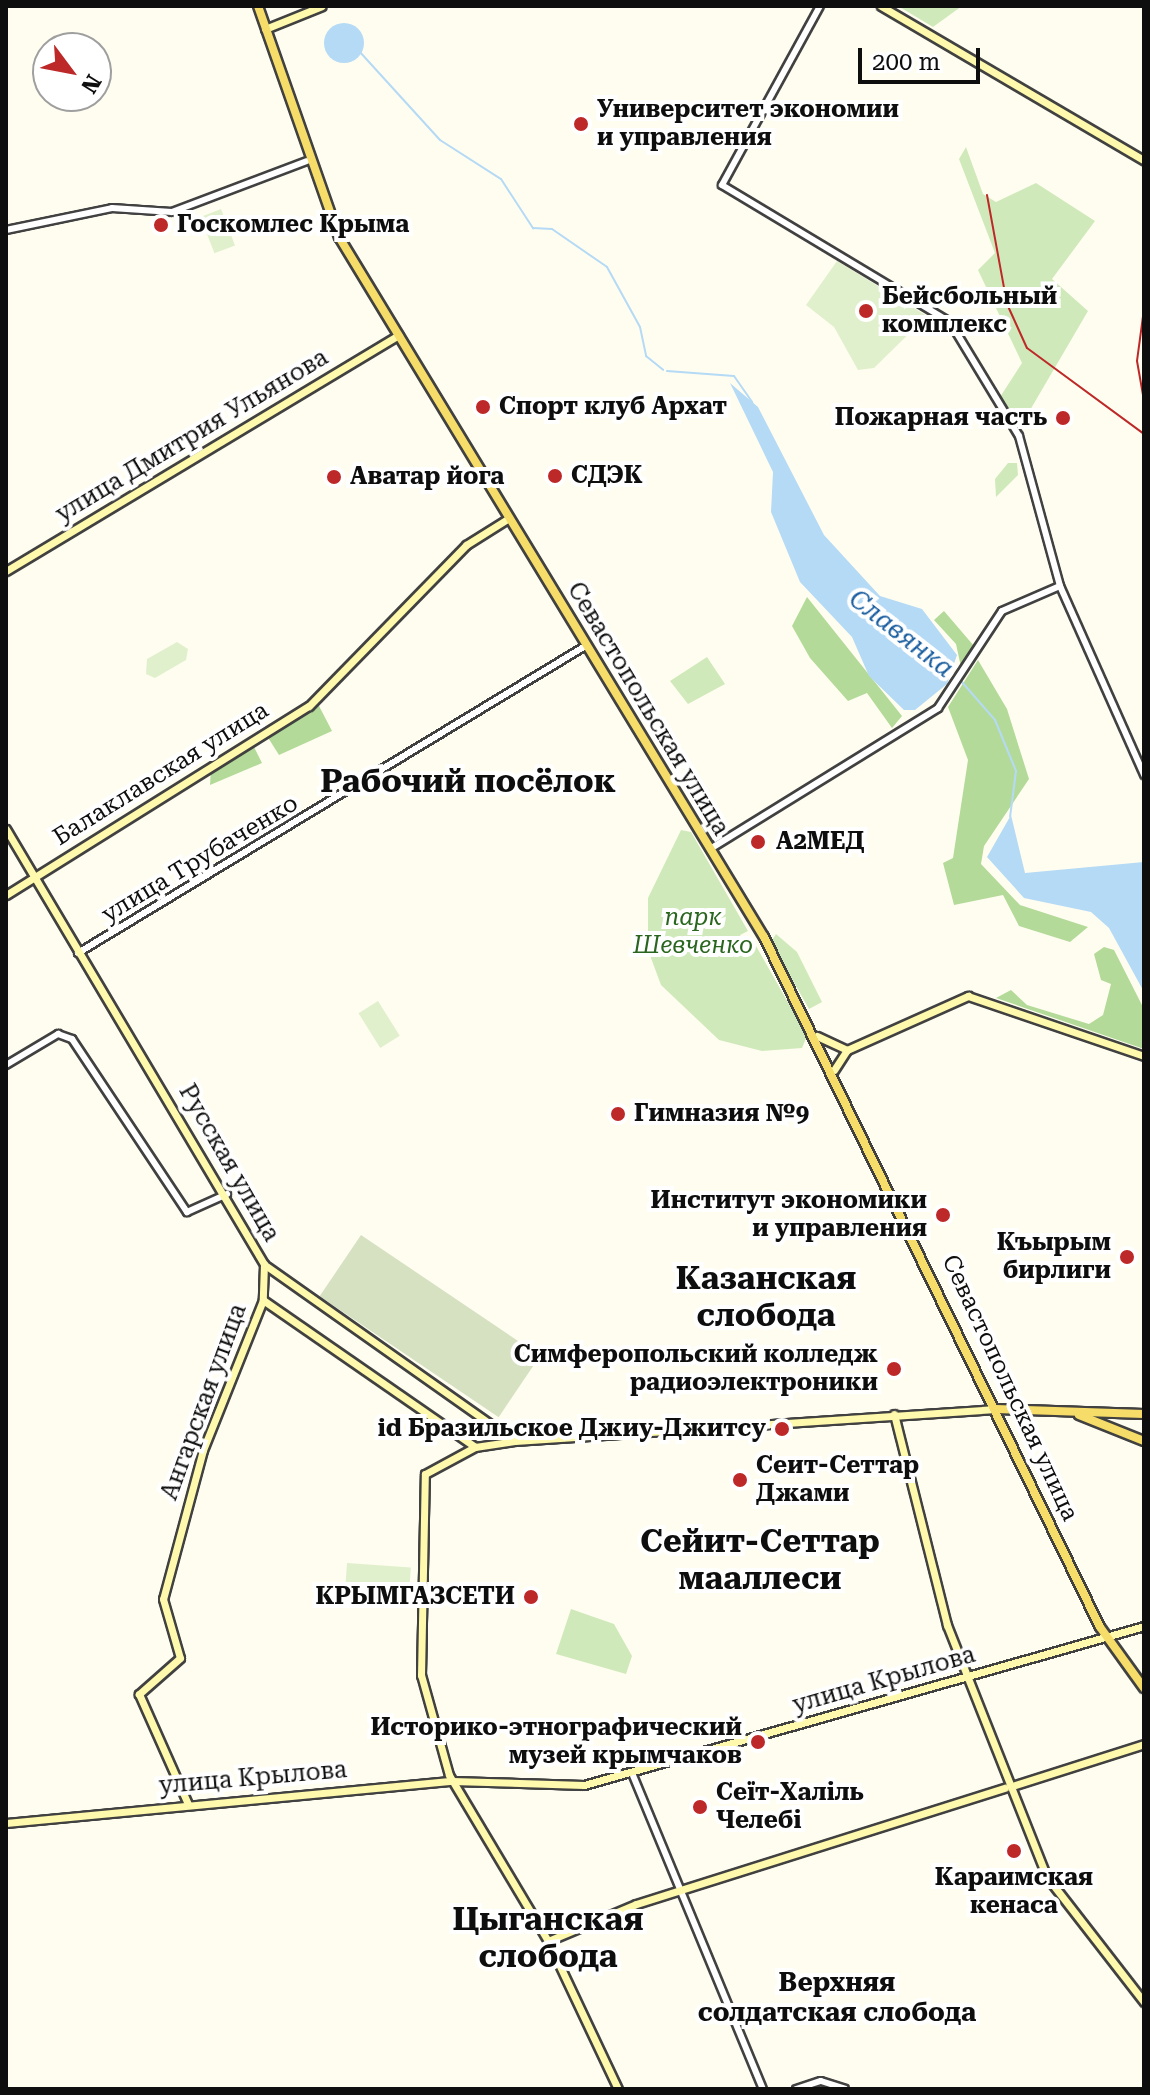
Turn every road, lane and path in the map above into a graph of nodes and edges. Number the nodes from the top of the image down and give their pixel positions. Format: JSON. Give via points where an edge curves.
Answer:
{"nodes":[{"id":1,"x":258,"y":6,"type":"edge"},
{"id":2,"x":322,"y":6,"type":"edge"},
{"id":3,"x":820,"y":6,"type":"edge"},
{"id":4,"x":881,"y":6,"type":"edge"},
{"id":5,"x":265,"y":29,"type":"junction"},
{"id":6,"x":1144,"y":160,"type":"edge"},
{"id":7,"x":307,"y":161,"type":"junction"},
{"id":8,"x":6,"y":230,"type":"edge"},
{"id":9,"x":398,"y":335,"type":"junction"},
{"id":10,"x":509,"y":518,"type":"junction"},
{"id":11,"x":6,"y":571,"type":"edge"},
{"id":12,"x":1060,"y":586,"type":"junction"},
{"id":13,"x":587,"y":645,"type":"junction"},
{"id":14,"x":1144,"y":775,"type":"edge"},
{"id":15,"x":6,"y":829,"type":"edge"},
{"id":16,"x":710,"y":849,"type":"junction"},
{"id":17,"x":33,"y":877,"type":"junction"},
{"id":18,"x":6,"y":895,"type":"edge"},
{"id":19,"x":78,"y":953,"type":"junction"},
{"id":20,"x":817,"y":1036,"type":"junction"},
{"id":21,"x":847,"y":1050,"type":"junction"},
{"id":22,"x":1144,"y":1056,"type":"edge"},
{"id":23,"x":6,"y":1065,"type":"edge"},
{"id":24,"x":834,"y":1070,"type":"junction"},
{"id":25,"x":227,"y":1194,"type":"junction"},
{"id":26,"x":264,"y":1264,"type":"junction"},
{"id":27,"x":276,"y":1278,"type":"junction"},
{"id":28,"x":265,"y":1282,"type":"junction"},
{"id":29,"x":262,"y":1305,"type":"junction"},
{"id":30,"x":996,"y":1409,"type":"junction"},
{"id":31,"x":1075,"y":1413,"type":"junction"},
{"id":32,"x":1104,"y":1413,"type":"junction"},
{"id":33,"x":894,"y":1414,"type":"junction"},
{"id":34,"x":1144,"y":1414,"type":"edge"},
{"id":35,"x":1103,"y":1426,"type":"junction"},
{"id":36,"x":497,"y":1429,"type":"junction"},
{"id":37,"x":515,"y":1441,"type":"junction"},
{"id":38,"x":1144,"y":1441,"type":"edge"},
{"id":39,"x":492,"y":1444,"type":"junction"},
{"id":40,"x":475,"y":1447,"type":"junction"},
{"id":41,"x":1144,"y":1626,"type":"edge"},
{"id":42,"x":1107,"y":1636,"type":"junction"},
{"id":43,"x":967,"y":1678,"type":"junction"},
{"id":44,"x":1144,"y":1688,"type":"edge"},
{"id":45,"x":1144,"y":1744,"type":"edge"},
{"id":46,"x":632,"y":1773,"type":"junction"},
{"id":47,"x":452,"y":1781,"type":"junction"},
{"id":48,"x":1015,"y":1785,"type":"dead end"},
{"id":49,"x":1005,"y":1788,"type":"dead end"},
{"id":50,"x":188,"y":1804,"type":"junction"},
{"id":51,"x":6,"y":1823,"type":"edge"},
{"id":52,"x":681,"y":1889,"type":"junction"},
{"id":53,"x":548,"y":1941,"type":"junction"},
{"id":54,"x":1144,"y":2002,"type":"edge"},
{"id":55,"x":618,"y":2089,"type":"edge"},
{"id":56,"x":762,"y":2089,"type":"edge"},
{"id":57,"x":796,"y":2089,"type":"edge"},
{"id":58,"x":845,"y":2089,"type":"edge"}],
"edges":[{"from":1,"to":5,"type":"main road","name":"Севастопольская улица"},
{"from":2,"to":5,"type":"main road"},
{"from":3,"to":12,"type":"street","via":[[722,185],[950,322],[1019,436]]},
{"from":4,"to":6,"type":"main road"},
{"from":5,"to":7,"type":"main road","name":"Севастопольская улица"},
{"from":7,"to":8,"type":"street","via":[[172,212],[112,208]]},
{"from":7,"to":9,"type":"main road","name":"Севастопольская улица","via":[[339,237]]},
{"from":9,"to":10,"type":"main road","name":"Севастопольская улица"},
{"from":9,"to":11,"type":"main road","name":"улица Дмитрия Ульянова"},
{"from":10,"to":13,"type":"main road","name":"Севастопольская улица"},
{"from":10,"to":17,"type":"main road","name":"Балаклавская улица","via":[[466,545],[309,706]]},
{"from":12,"to":14,"type":"street"},
{"from":12,"to":16,"type":"street","via":[[1002,611],[938,708]]},
{"from":13,"to":16,"type":"main road","name":"Севастопольская улица"},
{"from":13,"to":19,"type":"street","name":"улица Трубаченко"},
{"from":15,"to":17,"type":"main road","name":"Русская улица"},
{"from":16,"to":20,"type":"main road","name":"Севастопольская улица"},
{"from":17,"to":18,"type":"main road","name":"Балаклавская улица"},
{"from":17,"to":19,"type":"main road","name":"Русская улица"},
{"from":19,"to":25,"type":"main road","name":"Русская улица"},
{"from":20,"to":21,"type":"main road"},
{"from":20,"to":24,"type":"main road","name":"Севастопольская улица"},
{"from":21,"to":22,"type":"main road","via":[[968,996]]},
{"from":21,"to":24,"type":"main road"},
{"from":23,"to":25,"type":"street","via":[[58,1034],[72,1039],[187,1212]]},
{"from":24,"to":30,"type":"main road","name":"Севастопольская улица"},
{"from":25,"to":26,"type":"main road","name":"Русская улица"},
{"from":26,"to":27,"type":"main road"},
{"from":26,"to":28,"type":"main road","name":"Русская улица"},
{"from":27,"to":28,"type":"main road"},
{"from":27,"to":36,"type":"main road"},
{"from":28,"to":29,"type":"main road","name":"Русская улица"},
{"from":29,"to":40,"type":"main road"},
{"from":29,"to":50,"type":"main road","name":"Ангарская улица","via":[[203,1450],[171,1564],[163,1599],[180,1658],[139,1694]]},
{"from":30,"to":31,"type":"main road"},
{"from":30,"to":33,"type":"main road"},
{"from":30,"to":42,"type":"main road","name":"Севастопольская улица"},
{"from":31,"to":32,"type":"main road"},
{"from":31,"to":35,"type":"main road"},
{"from":32,"to":34,"type":"main road"},
{"from":32,"to":35,"type":"main road"},
{"from":33,"to":37,"type":"main road"},
{"from":33,"to":43,"type":"main road","via":[[929,1568]]},
{"from":35,"to":38,"type":"main road"},
{"from":36,"to":37,"type":"main road"},
{"from":36,"to":39,"type":"main road"},
{"from":37,"to":39,"type":"main road"},
{"from":39,"to":40,"type":"main road"},
{"from":40,"to":47,"type":"main road","via":[[425,1474],[421,1675]]},
{"from":41,"to":42,"type":"main road","name":"улица Крылова"},
{"from":42,"to":43,"type":"main road","name":"улица Крылова"},
{"from":42,"to":44,"type":"main road","name":"Севастопольская улица"},
{"from":43,"to":46,"type":"main road","name":"улица Крылова"},
{"from":43,"to":54,"type":"main road","via":[[1053,1889]]},
{"from":45,"to":48,"type":"main road"},
{"from":46,"to":47,"type":"main road","name":"улица Крылова","via":[[569,1787]]},
{"from":46,"to":52,"type":"street"},
{"from":47,"to":50,"type":"main road","name":"улица Крылова"},
{"from":47,"to":53,"type":"main road"},
{"from":49,"to":52,"type":"main road"},
{"from":50,"to":51,"type":"main road","name":"улица Крылова"},
{"from":52,"to":53,"type":"main road"},
{"from":52,"to":56,"type":"street"},
{"from":53,"to":55,"type":"main road"},
{"from":57,"to":58,"type":"street","via":[[821,2081]]}]}
